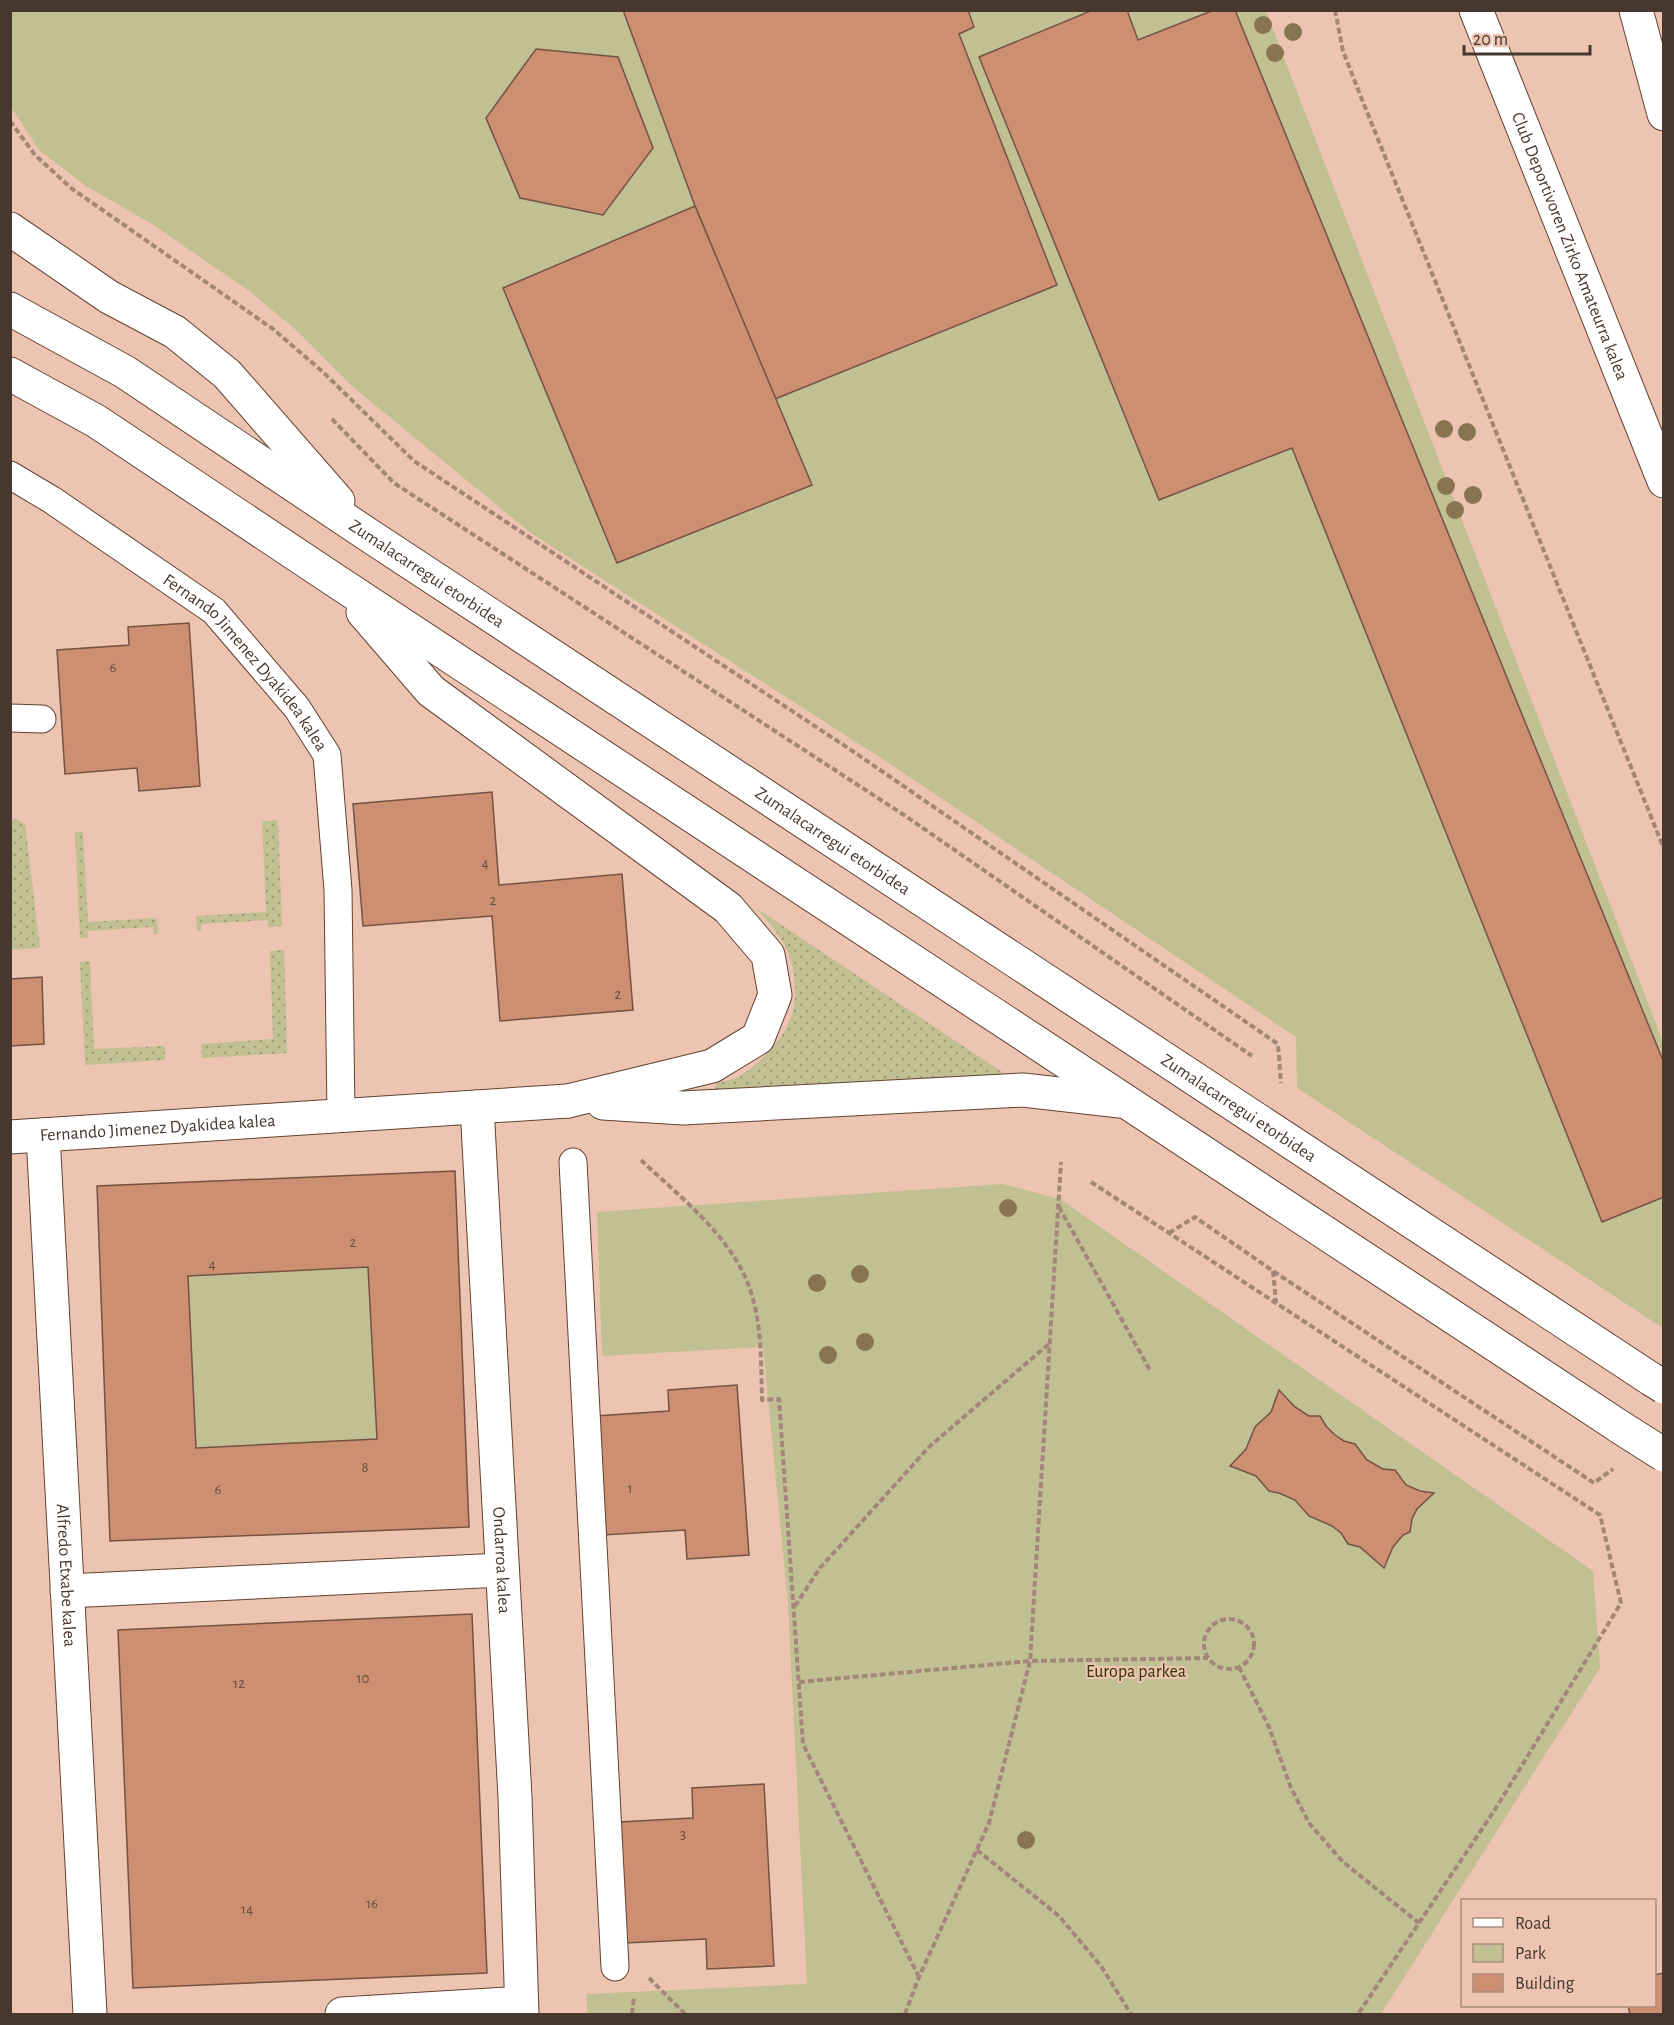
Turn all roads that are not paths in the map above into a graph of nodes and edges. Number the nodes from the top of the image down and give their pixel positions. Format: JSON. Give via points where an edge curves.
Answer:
{"nodes":[{"id":1,"x":1476,"y":10,"type":"edge"},
{"id":2,"x":1636,"y":10,"type":"edge"},
{"id":3,"x":1664,"y":114,"type":"edge"},
{"id":4,"x":10,"y":229,"type":"edge"},
{"id":5,"x":10,"y":309,"type":"edge"},
{"id":6,"x":10,"y":374,"type":"edge"},
{"id":7,"x":10,"y":475,"type":"edge"},
{"id":8,"x":1664,"y":481,"type":"edge"},
{"id":9,"x":367,"y":534,"type":"junction"},
{"id":10,"x":336,"y":581,"type":"junction"},
{"id":11,"x":10,"y":718,"type":"edge"},
{"id":12,"x":42,"y":719,"type":"dead end"},
{"id":13,"x":568,"y":1101,"type":"junction"},
{"id":14,"x":1126,"y":1102,"type":"junction"},
{"id":15,"x":477,"y":1107,"type":"junction"},
{"id":16,"x":341,"y":1115,"type":"junction"},
{"id":17,"x":43,"y":1135,"type":"junction"},
{"id":18,"x":10,"y":1137,"type":"edge"},
{"id":19,"x":573,"y":1162,"type":"dead end"},
{"id":20,"x":1657,"y":1383,"type":"edge"},
{"id":21,"x":1664,"y":1455,"type":"edge"},
{"id":22,"x":502,"y":1570,"type":"junction"},
{"id":23,"x":67,"y":1591,"type":"junction"},
{"id":24,"x":615,"y":1967,"type":"dead end"},
{"id":25,"x":522,"y":2008,"type":"edge"},
{"id":26,"x":90,"y":2014,"type":"edge"},
{"id":27,"x":342,"y":2014,"type":"edge"}],
"edges":[{"from":1,"to":8,"type":"main road","name":"Club Deportivoren Zirko Amateurra kalea"},
{"from":2,"to":3,"type":"main road"},
{"from":4,"to":9,"type":"main road","via":[[109,297],[175,332],[227,374]]},
{"from":5,"to":9,"type":"main road","name":"Zumalacarregui etorbidea","via":[[125,372]]},
{"from":6,"to":10,"type":"main road","via":[[96,421]]},
{"from":7,"to":16,"type":"street","name":"Fernando Jimenez Dyakidea kalea","via":[[214,611],[297,708],[327,755],[338,890]]},
{"from":9,"to":20,"type":"main road","name":"Zumalacarregui etorbidea"},
{"from":10,"to":13,"type":"main road","via":[[431,691],[728,908],[768,955],[775,995],[758,1038],[712,1066]]},
{"from":10,"to":14,"type":"main road"},
{"from":11,"to":12,"type":"street"},
{"from":13,"to":14,"type":"main road","via":[[683,1108],[1023,1090]]},
{"from":13,"to":15,"type":"main road","name":"Fernando Jimenez Dyakidea kalea"},
{"from":14,"to":21,"type":"main road","bridge":true},
{"from":15,"to":16,"type":"main road","name":"Fernando Jimenez Dyakidea kalea"},
{"from":15,"to":22,"type":"main road","name":"Ondarroa kalea"},
{"from":16,"to":17,"type":"main road","name":"Fernando Jimenez Dyakidea kalea"},
{"from":17,"to":18,"type":"main road","name":"Fernando Jimenez Dyakidea kalea"},
{"from":17,"to":23,"type":"main road","name":"Alfredo Etxabe kalea"},
{"from":19,"to":24,"type":"street"},
{"from":22,"to":23,"type":"main road"},
{"from":22,"to":25,"type":"main road","name":"Ondarroa kalea"},
{"from":23,"to":26,"type":"main road","name":"Alfredo Etxabe kalea"},
{"from":25,"to":27,"type":"main road"}]}
